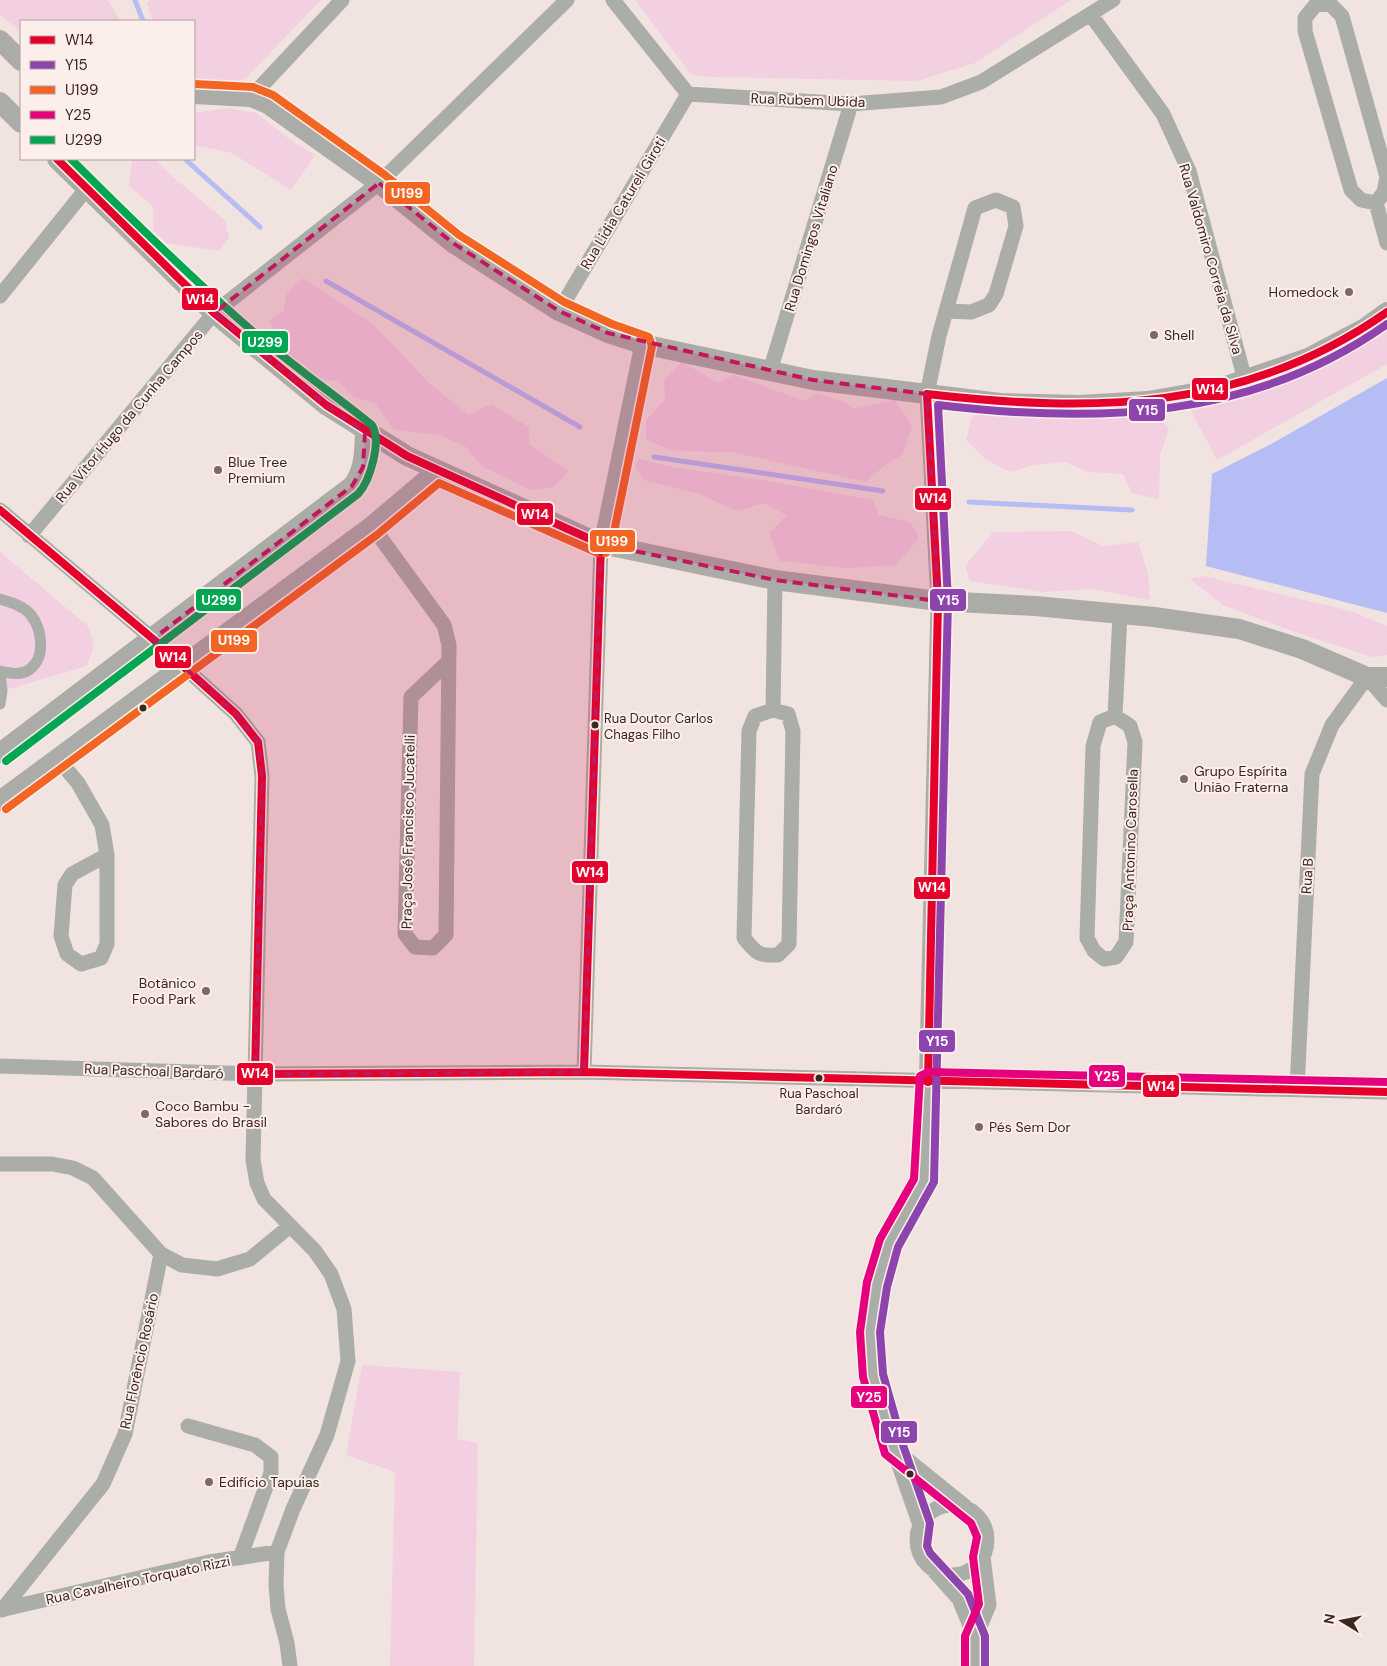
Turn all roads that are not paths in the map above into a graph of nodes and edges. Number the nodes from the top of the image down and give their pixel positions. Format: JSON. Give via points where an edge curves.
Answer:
{"nodes":[{"id":1,"x":342,"y":0,"type":"edge"},
{"id":2,"x":567,"y":0,"type":"edge"},
{"id":3,"x":613,"y":0,"type":"edge"},
{"id":4,"x":1113,"y":0,"type":"edge"},
{"id":5,"x":1091,"y":14,"type":"junction"},
{"id":6,"x":0,"y":40,"type":"edge"},
{"id":7,"x":20,"y":60,"type":"edge"},
{"id":8,"x":195,"y":94,"type":"edge"},
{"id":9,"x":688,"y":94,"type":"junction"},
{"id":10,"x":251,"y":96,"type":"junction"},
{"id":11,"x":0,"y":102,"type":"edge"},
{"id":12,"x":851,"y":104,"type":"junction"},
{"id":13,"x":20,"y":122,"type":"edge"},
{"id":14,"x":58,"y":160,"type":"edge"},
{"id":15,"x":379,"y":184,"type":"junction"},
{"id":16,"x":87,"y":188,"type":"junction"},
{"id":17,"x":1376,"y":203,"type":"junction"},
{"id":18,"x":1387,"y":243,"type":"edge"},
{"id":19,"x":0,"y":296,"type":"edge"},
{"id":20,"x":559,"y":311,"type":"junction"},
{"id":21,"x":946,"y":311,"type":"junction"},
{"id":22,"x":1387,"y":312,"type":"edge"},
{"id":23,"x":214,"y":313,"type":"junction"},
{"id":24,"x":642,"y":344,"type":"junction"},
{"id":25,"x":770,"y":371,"type":"junction"},
{"id":26,"x":1245,"y":380,"type":"junction"},
{"id":27,"x":927,"y":394,"type":"junction"},
{"id":28,"x":365,"y":432,"type":"junction"},
{"id":29,"x":437,"y":471,"type":"junction"},
{"id":30,"x":0,"y":510,"type":"edge"},
{"id":31,"x":372,"y":526,"type":"junction"},
{"id":32,"x":29,"y":536,"type":"junction"},
{"id":33,"x":601,"y":544,"type":"junction"},
{"id":34,"x":775,"y":580,"type":"junction"},
{"id":35,"x":0,"y":600,"type":"edge"},
{"id":36,"x":938,"y":601,"type":"junction"},
{"id":37,"x":1120,"y":614,"type":"junction"},
{"id":38,"x":153,"y":639,"type":"junction"},
{"id":39,"x":449,"y":661,"type":"junction"},
{"id":40,"x":181,"y":665,"type":"junction"},
{"id":41,"x":0,"y":673,"type":"edge"},
{"id":42,"x":1367,"y":677,"type":"junction"},
{"id":43,"x":1387,"y":677,"type":"edge"},
{"id":44,"x":1,"y":696,"type":"edge"},
{"id":45,"x":1387,"y":700,"type":"edge"},
{"id":46,"x":0,"y":704,"type":"edge"},
{"id":47,"x":773,"y":710,"type":"junction"},
{"id":48,"x":1115,"y":716,"type":"junction"},
{"id":49,"x":0,"y":753,"type":"edge"},
{"id":50,"x":57,"y":758,"type":"junction"},
{"id":51,"x":0,"y":801,"type":"edge"},
{"id":52,"x":107,"y":855,"type":"junction"},
{"id":53,"x":0,"y":1066,"type":"edge"},
{"id":54,"x":584,"y":1072,"type":"junction"},
{"id":55,"x":255,"y":1074,"type":"junction"},
{"id":56,"x":928,"y":1082,"type":"junction"},
{"id":57,"x":1297,"y":1090,"type":"junction"},
{"id":58,"x":1387,"y":1092,"type":"edge"},
{"id":59,"x":0,"y":1164,"type":"edge"},
{"id":60,"x":290,"y":1226,"type":"junction"},
{"id":61,"x":161,"y":1254,"type":"junction"},
{"id":62,"x":188,"y":1426,"type":"dead end"},
{"id":63,"x":893,"y":1448,"type":"junction"},
{"id":64,"x":970,"y":1510,"type":"junction"},
{"id":65,"x":920,"y":1525,"type":"junction"},
{"id":66,"x":277,"y":1552,"type":"junction"},
{"id":67,"x":983,"y":1557,"type":"junction"},
{"id":68,"x":240,"y":1558,"type":"junction"},
{"id":69,"x":933,"y":1569,"type":"junction"},
{"id":70,"x":1,"y":1610,"type":"edge"},
{"id":71,"x":975,"y":1638,"type":"junction"},
{"id":72,"x":290,"y":1666,"type":"edge"},
{"id":73,"x":975,"y":1666,"type":"edge"}],
"edges":[{"from":1,"to":10,"type":"street"},
{"from":2,"to":15,"type":"street","name":"Rua Vitor Hugo da Cunha Campos"},
{"from":3,"to":9,"type":"street"},
{"from":4,"to":5,"type":"street","name":"Rua Rubem Ubida"},
{"from":5,"to":12,"type":"street","name":"Rua Rubem Ubida","via":[[973,85],[941,97]]},
{"from":5,"to":26,"type":"street","name":"Rua Valdomiro Correia da Silva","via":[[1163,114],[1189,171]]},
{"from":6,"to":7,"type":"main road"},
{"from":8,"to":10,"type":"main road"},
{"from":9,"to":12,"type":"street","name":"Rua Rubem Ubida"},
{"from":9,"to":20,"type":"street","name":"Rua Lidia Catureli Giroti"},
{"from":10,"to":15,"type":"main road","via":[[268,104]]},
{"from":11,"to":13,"type":"main road"},
{"from":12,"to":25,"type":"street","name":"Rua Domingos Vitaliano"},
{"from":14,"to":16,"type":"main road"},
{"from":15,"to":20,"type":"main road","via":[[454,243]]},
{"from":15,"to":23,"type":"street","name":"Rua Vitor Hugo da Cunha Campos"},
{"from":16,"to":19,"type":"street"},
{"from":16,"to":23,"type":"main road"},
{"from":17,"to":17,"type":"street","via":[[1384,192],[1387,177],[1342,16],[1331,5],[1317,3],[1305,18],[1305,31],[1351,190],[1361,200]]},
{"from":17,"to":18,"type":"street"},
{"from":20,"to":24,"type":"main road"},
{"from":21,"to":21,"type":"street","via":[[971,312],[989,305],[993,299],[1016,226],[1013,207],[996,200],[975,208]]},
{"from":21,"to":27,"type":"street"},
{"from":22,"to":26,"type":"main road","via":[[1365,328],[1308,358]]},
{"from":23,"to":28,"type":"main road","via":[[326,405]]},
{"from":23,"to":32,"type":"street","name":"Rua Vitor Hugo da Cunha Campos"},
{"from":24,"to":25,"type":"main road"},
{"from":24,"to":33,"type":"street"},
{"from":25,"to":27,"type":"main road","via":[[813,380]]},
{"from":26,"to":27,"type":"main road","via":[[1217,389],[1148,401],[1080,405],[1000,403]]},
{"from":27,"to":36,"type":"street"},
{"from":28,"to":29,"type":"main road"},
{"from":28,"to":38,"type":"main road","via":[[363,467],[352,486]]},
{"from":29,"to":31,"type":"main road"},
{"from":29,"to":33,"type":"main road"},
{"from":30,"to":32,"type":"street"},
{"from":31,"to":39,"type":"street","name":"Praça José Francisco Jucatelli","via":[[444,625],[450,645]]},
{"from":31,"to":40,"type":"main road"},
{"from":32,"to":38,"type":"street"},
{"from":33,"to":34,"type":"main road"},
{"from":33,"to":54,"type":"street"},
{"from":34,"to":36,"type":"main road"},
{"from":34,"to":47,"type":"street"},
{"from":35,"to":41,"type":"street","via":[[14,603],[31,614],[40,631],[40,657],[30,670]]},
{"from":36,"to":37,"type":"main road"},
{"from":36,"to":56,"type":"street"},
{"from":37,"to":42,"type":"main road","via":[[1239,629]]},
{"from":37,"to":48,"type":"street"},
{"from":38,"to":40,"type":"street"},
{"from":38,"to":49,"type":"main road"},
{"from":39,"to":39,"type":"street","name":"Praça José Francisco Jucatelli","via":[[446,935],[433,948],[415,947],[405,934],[411,696]]},
{"from":40,"to":50,"type":"main road"},
{"from":40,"to":55,"type":"street","via":[[236,714],[258,742],[262,776]]},
{"from":41,"to":44,"type":"street","via":[[4,681]]},
{"from":42,"to":43,"type":"main road"},
{"from":42,"to":45,"type":"street"},
{"from":42,"to":57,"type":"street","name":"Rua B","via":[[1332,725],[1312,774]]},
{"from":44,"to":46,"type":"street"},
{"from":47,"to":47,"type":"street","via":[[755,716],[749,731],[744,938],[762,956],[778,955],[789,944],[794,731],[788,714]]},
{"from":48,"to":48,"type":"street","name":"Praça Antonino Carosella","via":[[1100,722],[1093,746],[1087,938],[1094,951],[1104,959],[1116,957],[1126,942],[1135,742],[1130,726]]},
{"from":50,"to":51,"type":"main road"},
{"from":50,"to":52,"type":"street","via":[[78,783],[102,826]]},
{"from":52,"to":52,"type":"street","via":[[107,944],[101,958],[82,964],[67,954],[61,936],[65,885],[72,874]]},
{"from":53,"to":55,"type":"street","name":"Rua Paschoal Bardaró"},
{"from":54,"to":55,"type":"street","name":"Rua Paschoal Bardaró"},
{"from":54,"to":56,"type":"street","name":"Rua Paschoal Bardaró"},
{"from":55,"to":60,"type":"street","via":[[253,1160],[257,1183],[264,1199]]},
{"from":56,"to":57,"type":"street","name":"Rua Paschoal Bardaró"},
{"from":56,"to":63,"type":"street","via":[[924,1182],[890,1243],[877,1285],[870,1332],[873,1376]]},
{"from":57,"to":58,"type":"street","name":"Rua Paschoal Bardaró"},
{"from":59,"to":61,"type":"street","via":[[52,1164],[73,1168],[93,1178]]},
{"from":60,"to":61,"type":"street","via":[[250,1260],[217,1269],[182,1265]]},
{"from":60,"to":66,"type":"street","via":[[315,1251],[331,1274],[344,1309],[348,1361],[327,1435]]},
{"from":61,"to":70,"type":"street","name":"Rua Florêncio Rosário","via":[[125,1434],[103,1484]]},
{"from":62,"to":68,"type":"street","via":[[255,1444],[271,1457],[271,1473]]},
{"from":63,"to":64,"type":"street"},
{"from":63,"to":65,"type":"street"},
{"from":64,"to":65,"type":"street","via":[[959,1505],[947,1505],[926,1516]]},
{"from":64,"to":67,"type":"street","via":[[979,1517],[987,1536]]},
{"from":65,"to":69,"type":"street","via":[[917,1547],[921,1558]]},
{"from":66,"to":68,"type":"street","name":"Rua Cavalheiro Torquato Rizzi"},
{"from":66,"to":72,"type":"street","via":[[278,1609]]},
{"from":67,"to":69,"type":"street","via":[[976,1566],[958,1575],[947,1575]]},
{"from":67,"to":71,"type":"street","via":[[989,1605]]},
{"from":68,"to":70,"type":"street","name":"Rua Cavalheiro Torquato Rizzi","via":[[209,1562]]},
{"from":69,"to":71,"type":"street","via":[[959,1599]]},
{"from":71,"to":73,"type":"street"}]}
